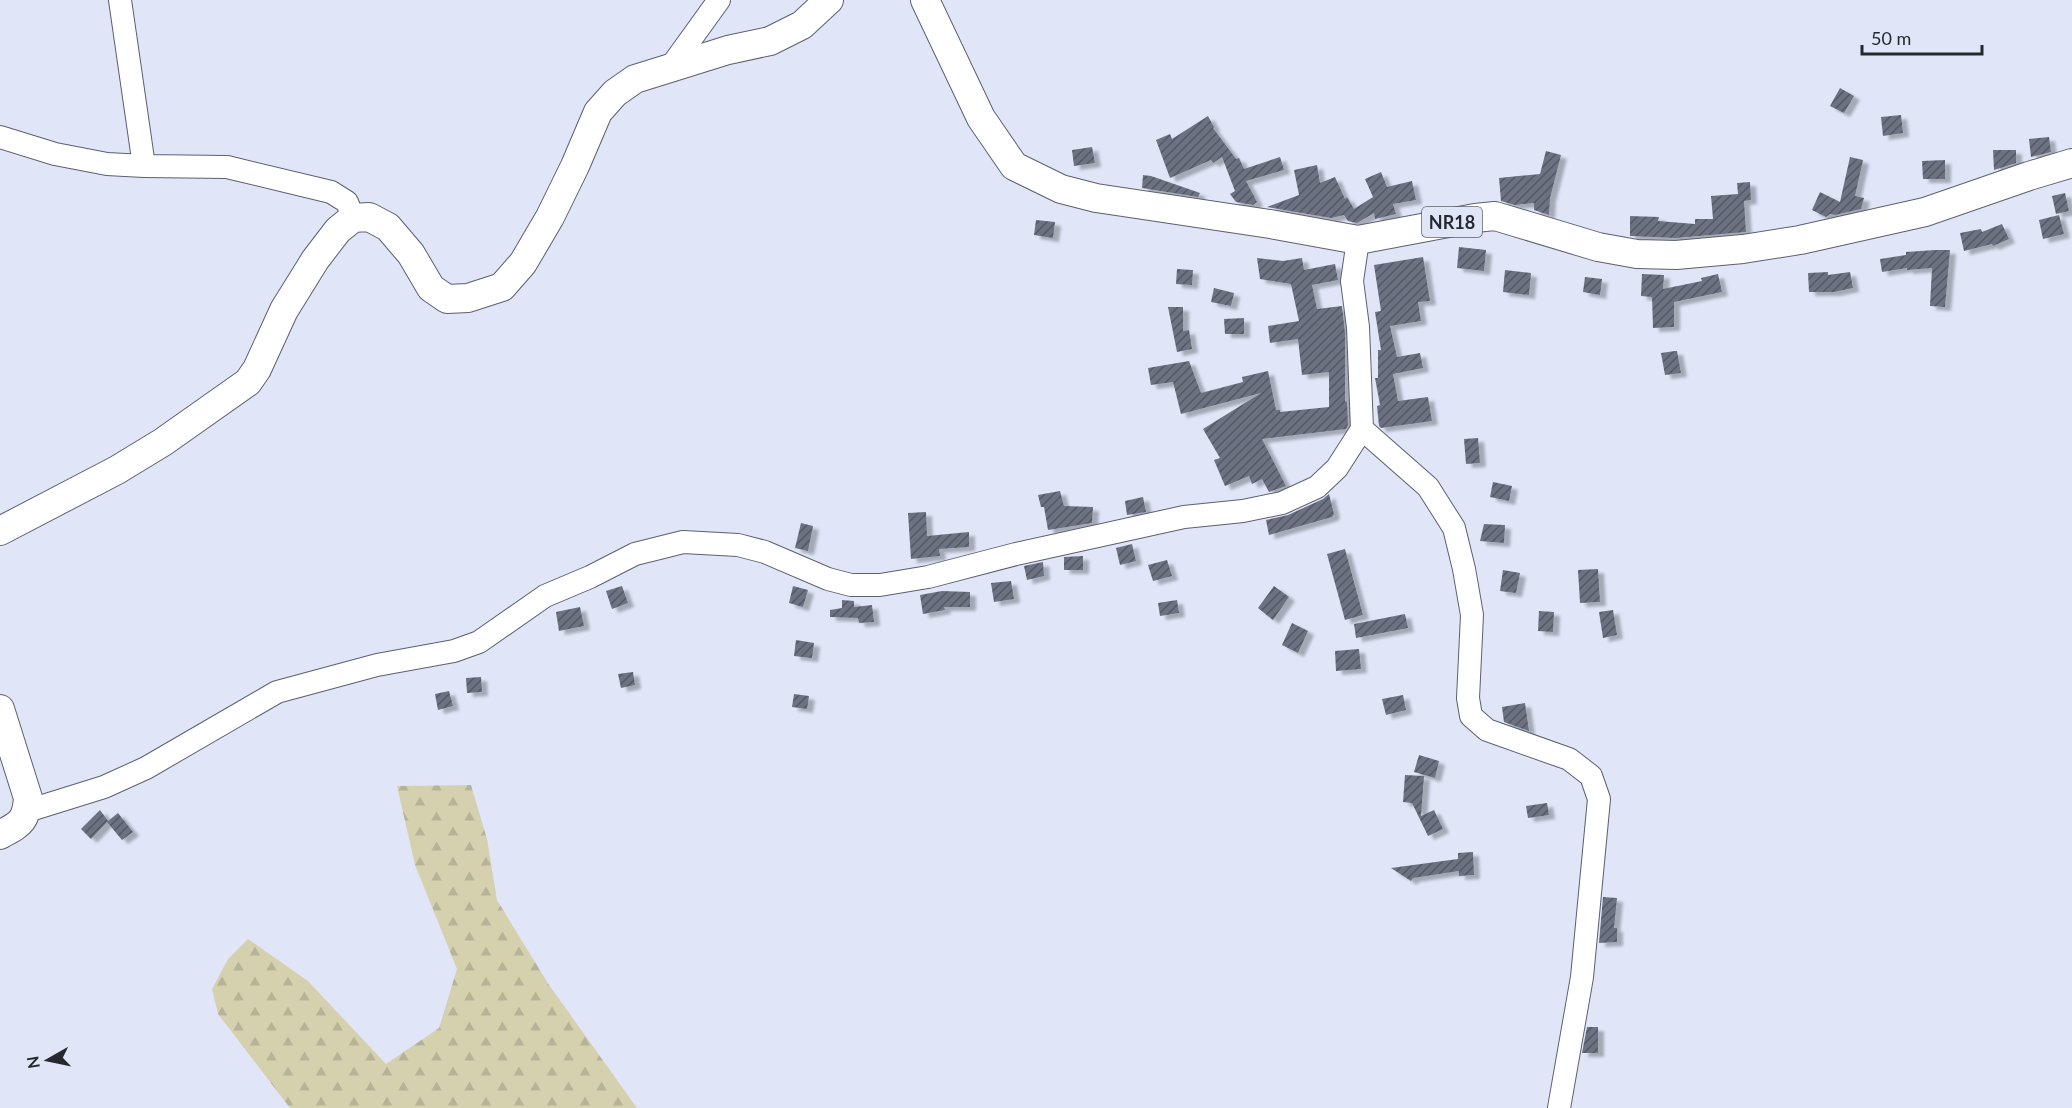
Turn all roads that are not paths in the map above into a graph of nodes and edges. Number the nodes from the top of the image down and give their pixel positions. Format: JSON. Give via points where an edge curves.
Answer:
{"nodes":[{"id":1,"x":120,"y":0,"type":"edge"},
{"id":2,"x":719,"y":0,"type":"edge"},
{"id":3,"x":829,"y":0,"type":"edge"},
{"id":4,"x":926,"y":0,"type":"edge"},
{"id":5,"x":670,"y":68,"type":"junction"},
{"id":6,"x":0,"y":137,"type":"edge"},
{"id":7,"x":2072,"y":163,"type":"edge"},
{"id":8,"x":144,"y":166,"type":"junction"},
{"id":9,"x":353,"y":218,"type":"junction"},
{"id":10,"x":1358,"y":240,"type":"junction"},
{"id":11,"x":1362,"y":429,"type":"junction"},
{"id":12,"x":0,"y":531,"type":"edge"},
{"id":13,"x":0,"y":709,"type":"edge"},
{"id":14,"x":27,"y":811,"type":"junction"},
{"id":15,"x":0,"y":835,"type":"edge"},
{"id":16,"x":1559,"y":1108,"type":"edge"}],
"edges":[{"from":1,"to":8,"type":"street"},
{"from":2,"to":5,"type":"street"},
{"from":3,"to":5,"type":"main road","via":[[802,25],[770,41]]},
{"from":4,"to":10,"type":"main road","number":"NR18","via":[[981,118],[1014,166],[1061,189],[1096,198]]},
{"from":5,"to":9,"type":"main road","via":[[635,79],[598,112],[550,217],[523,262],[502,287],[468,298],[447,299],[431,288],[411,254],[388,227],[369,217]]},
{"from":6,"to":8,"type":"street","via":[[55,154]]},
{"from":7,"to":10,"type":"main road","number":"NR18","via":[[1926,213],[1743,249],[1637,254],[1598,247],[1495,216]]},
{"from":8,"to":9,"type":"street","via":[[227,167],[308,186],[331,192],[347,202]]},
{"from":9,"to":12,"type":"main road","via":[[338,230],[315,260],[284,310],[248,382],[117,470]]},
{"from":10,"to":11,"type":"street","via":[[1352,281]]},
{"from":11,"to":14,"type":"street","via":[[1337,468],[1317,487],[1282,503],[1184,517],[928,577],[851,585],[738,545],[683,542],[635,554],[545,596],[479,642],[277,692],[146,768],[104,787]]},
{"from":11,"to":16,"type":"street","via":[[1428,487],[1454,528],[1472,615],[1468,698],[1471,716],[1487,730],[1569,759],[1591,776],[1599,799],[1582,977]]},
{"from":13,"to":14,"type":"main road","via":[[28,798]]},
{"from":14,"to":15,"type":"main road","via":[[22,822]]}]}
